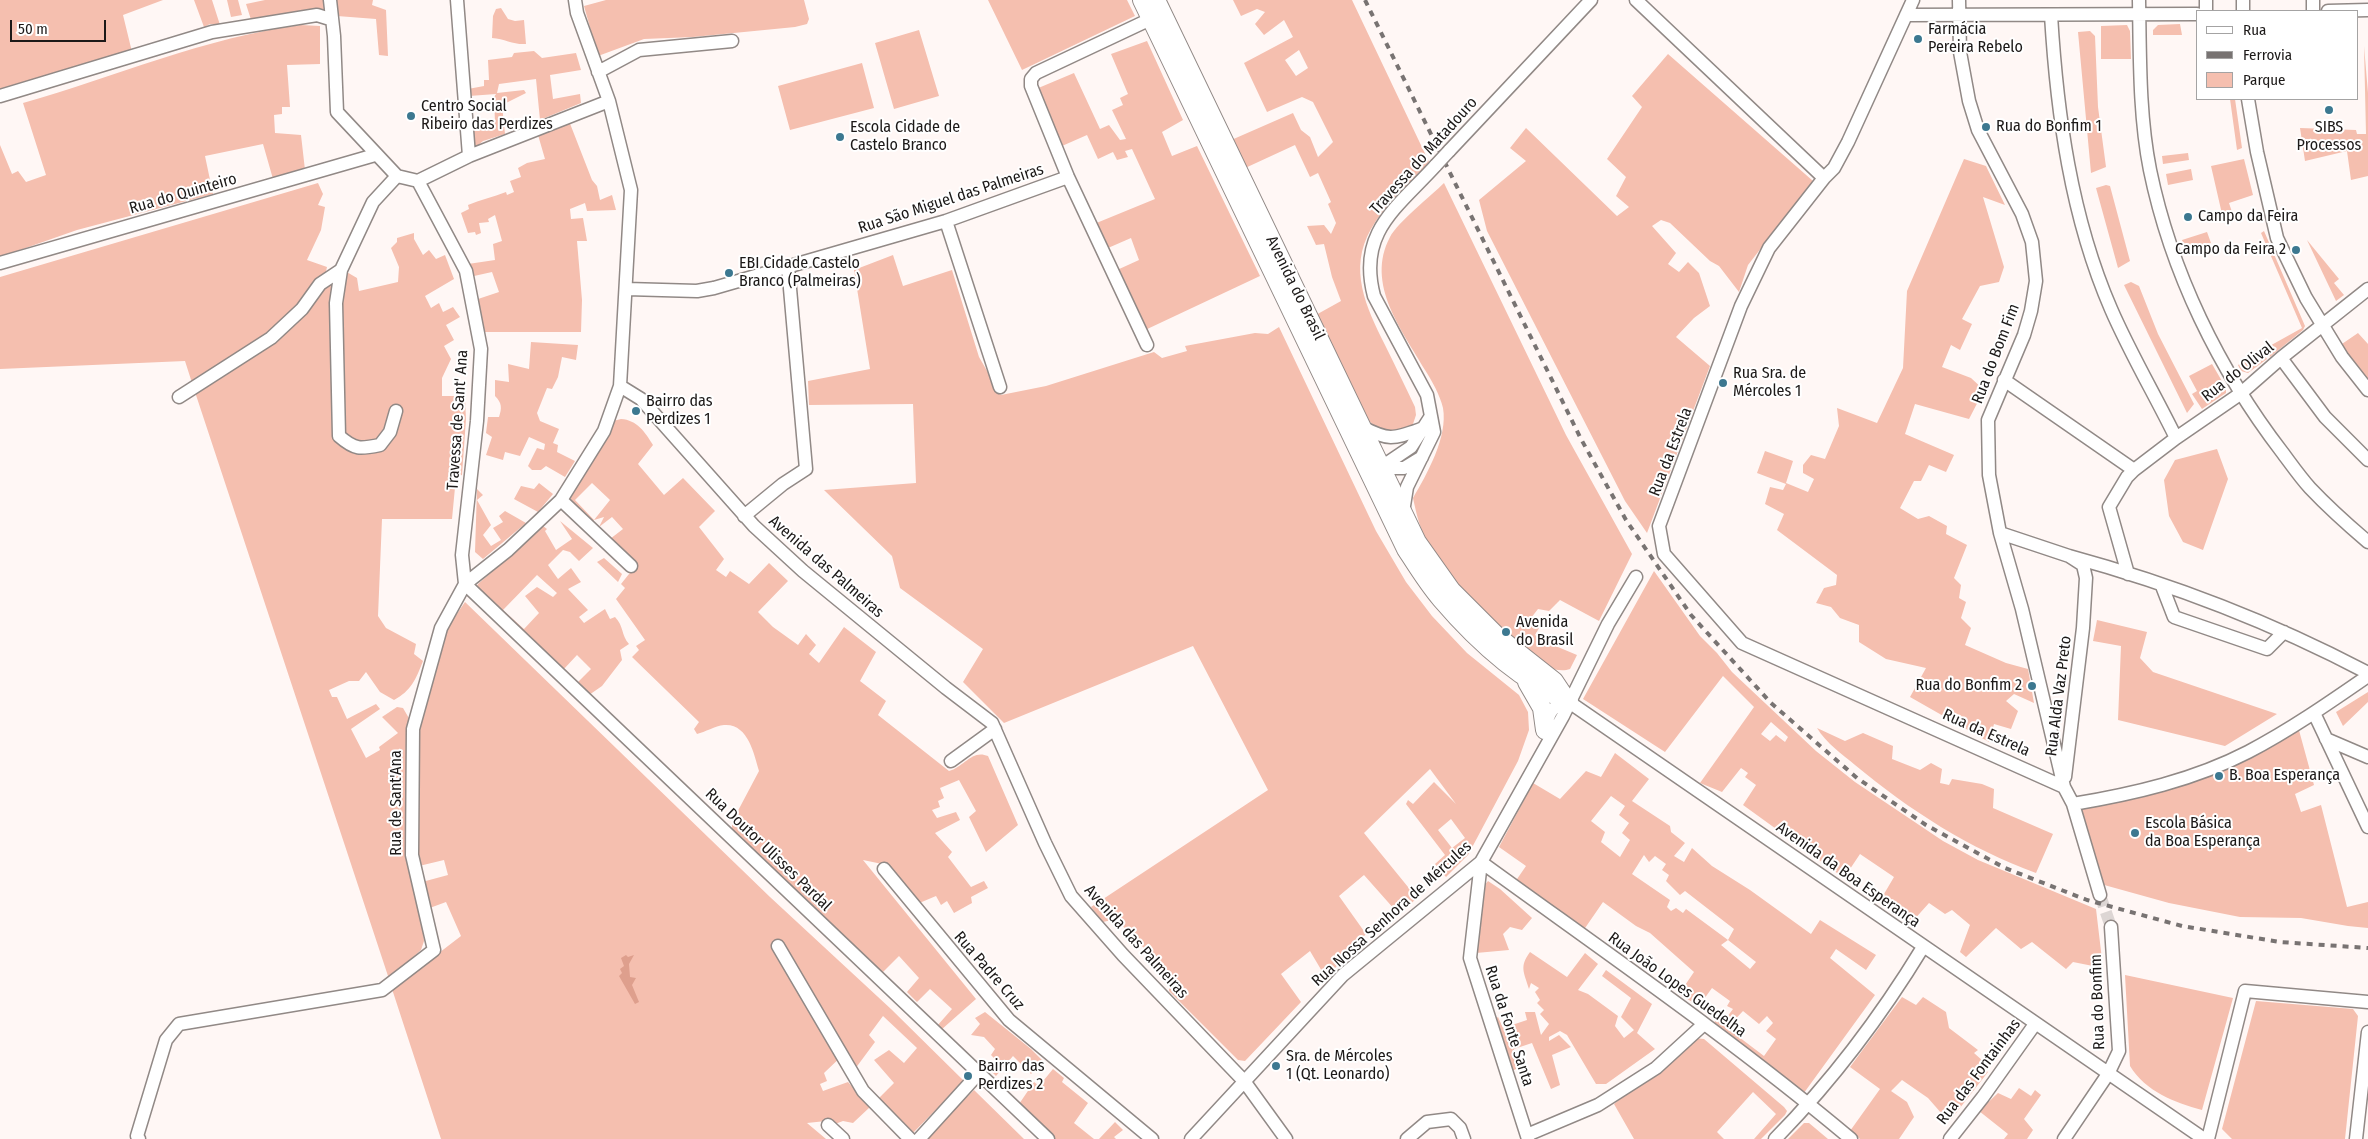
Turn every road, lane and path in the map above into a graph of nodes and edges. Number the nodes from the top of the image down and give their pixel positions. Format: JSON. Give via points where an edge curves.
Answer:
{"nodes":[{"id":1,"x":330,"y":0,"type":"edge"},
{"id":2,"x":457,"y":0,"type":"edge"},
{"id":3,"x":575,"y":0,"type":"edge"},
{"id":4,"x":1142,"y":0,"type":"edge"},
{"id":5,"x":1591,"y":0,"type":"edge"},
{"id":6,"x":1636,"y":0,"type":"edge"},
{"id":7,"x":1913,"y":0,"type":"edge"},
{"id":8,"x":1958,"y":0,"type":"edge"},
{"id":9,"x":2139,"y":0,"type":"edge"},
{"id":10,"x":1157,"y":11,"type":"edge"},
{"id":11,"x":1958,"y":14,"type":"junction"},
{"id":12,"x":2139,"y":14,"type":"junction"},
{"id":13,"x":2196,"y":14,"type":"edge"},
{"id":14,"x":1906,"y":15,"type":"junction"},
{"id":15,"x":2051,"y":15,"type":"junction"},
{"id":16,"x":330,"y":19,"type":"junction"},
{"id":17,"x":732,"y":41,"type":"dead end"},
{"id":18,"x":598,"y":72,"type":"junction"},
{"id":19,"x":0,"y":96,"type":"edge"},
{"id":20,"x":2248,"y":100,"type":"edge"},
{"id":21,"x":609,"y":101,"type":"junction"},
{"id":22,"x":375,"y":155,"type":"junction"},
{"id":23,"x":469,"y":156,"type":"junction"},
{"id":24,"x":397,"y":176,"type":"junction"},
{"id":25,"x":1068,"y":177,"type":"junction"},
{"id":26,"x":1824,"y":178,"type":"junction"},
{"id":27,"x":418,"y":181,"type":"junction"},
{"id":28,"x":946,"y":221,"type":"junction"},
{"id":29,"x":0,"y":264,"type":"edge"},
{"id":30,"x":788,"y":266,"type":"junction"},
{"id":31,"x":341,"y":270,"type":"junction"},
{"id":32,"x":2368,"y":289,"type":"edge"},
{"id":33,"x":627,"y":290,"type":"junction"},
{"id":34,"x":2324,"y":325,"type":"junction"},
{"id":35,"x":1147,"y":345,"type":"dead end"},
{"id":36,"x":2281,"y":358,"type":"junction"},
{"id":37,"x":2004,"y":380,"type":"junction"},
{"id":38,"x":620,"y":386,"type":"junction"},
{"id":39,"x":1000,"y":387,"type":"dead end"},
{"id":40,"x":2368,"y":390,"type":"edge"},
{"id":41,"x":2240,"y":394,"type":"junction"},
{"id":42,"x":179,"y":397,"type":"dead end"},
{"id":43,"x":396,"y":411,"type":"dead end"},
{"id":44,"x":1431,"y":416,"type":"junction"},
{"id":45,"x":1362,"y":427,"type":"junction"},
{"id":46,"x":1421,"y":429,"type":"junction"},
{"id":47,"x":2176,"y":438,"type":"junction"},
{"id":48,"x":1422,"y":458,"type":"junction"},
{"id":49,"x":2368,"y":460,"type":"edge"},
{"id":50,"x":1376,"y":471,"type":"junction"},
{"id":51,"x":2130,"y":473,"type":"junction"},
{"id":52,"x":561,"y":500,"type":"junction"},
{"id":53,"x":1403,"y":512,"type":"junction"},
{"id":54,"x":744,"y":516,"type":"junction"},
{"id":55,"x":2000,"y":532,"type":"junction"},
{"id":56,"x":2368,"y":542,"type":"edge"},
{"id":57,"x":2069,"y":556,"type":"junction"},
{"id":58,"x":631,"y":566,"type":"dead end"},
{"id":59,"x":2128,"y":574,"type":"junction"},
{"id":60,"x":1636,"y":576,"type":"dead end"},
{"id":61,"x":465,"y":584,"type":"junction"},
{"id":62,"x":2162,"y":586,"type":"junction"},
{"id":63,"x":2085,"y":609,"type":"junction"},
{"id":64,"x":2284,"y":632,"type":"junction"},
{"id":65,"x":1521,"y":674,"type":"junction"},
{"id":66,"x":2368,"y":674,"type":"edge"},
{"id":67,"x":1569,"y":702,"type":"junction"},
{"id":68,"x":2314,"y":713,"type":"junction"},
{"id":69,"x":995,"y":729,"type":"junction"},
{"id":70,"x":1545,"y":730,"type":"junction"},
{"id":71,"x":2326,"y":739,"type":"junction"},
{"id":72,"x":2368,"y":757,"type":"edge"},
{"id":73,"x":951,"y":761,"type":"dead end"},
{"id":74,"x":1535,"y":765,"type":"junction"},
{"id":75,"x":2064,"y":787,"type":"junction"},
{"id":76,"x":2073,"y":804,"type":"junction"},
{"id":77,"x":2368,"y":827,"type":"edge"},
{"id":78,"x":1481,"y":862,"type":"junction"},
{"id":79,"x":884,"y":869,"type":"dead end"},
{"id":80,"x":2100,"y":895,"type":"tunnel mouth"},
{"id":81,"x":2111,"y":927,"type":"tunnel mouth"},
{"id":82,"x":778,"y":946,"type":"dead end"},
{"id":83,"x":1923,"y":946,"type":"junction"},
{"id":84,"x":2368,"y":1002,"type":"edge"},
{"id":85,"x":1704,"y":1024,"type":"junction"},
{"id":86,"x":2035,"y":1024,"type":"junction"},
{"id":87,"x":2368,"y":1032,"type":"edge"},
{"id":88,"x":979,"y":1073,"type":"junction"},
{"id":89,"x":2108,"y":1074,"type":"junction"},
{"id":90,"x":1244,"y":1081,"type":"junction"},
{"id":91,"x":1810,"y":1104,"type":"junction"},
{"id":92,"x":828,"y":1124,"type":"dead end"},
{"id":93,"x":1462,"y":1134,"type":"edge"},
{"id":94,"x":1528,"y":1137,"type":"edge"},
{"id":95,"x":139,"y":1139,"type":"edge"},
{"id":96,"x":843,"y":1139,"type":"edge"},
{"id":97,"x":910,"y":1139,"type":"edge"},
{"id":98,"x":919,"y":1139,"type":"edge"},
{"id":99,"x":1048,"y":1139,"type":"edge"},
{"id":100,"x":1152,"y":1139,"type":"edge"},
{"id":101,"x":1190,"y":1139,"type":"edge"},
{"id":102,"x":1286,"y":1139,"type":"edge"},
{"id":103,"x":1407,"y":1139,"type":"edge"},
{"id":104,"x":1775,"y":1139,"type":"edge"},
{"id":105,"x":1851,"y":1139,"type":"edge"},
{"id":106,"x":1950,"y":1139,"type":"edge"},
{"id":107,"x":2064,"y":1139,"type":"edge"},
{"id":108,"x":2204,"y":1139,"type":"edge"},
{"id":109,"x":2208,"y":1139,"type":"edge"},
{"id":110,"x":2356,"y":1139,"type":"edge"}],
"edges":[{"from":1,"to":16,"type":"street"},
{"from":2,"to":23,"type":"street"},
{"from":3,"to":18,"type":"street"},
{"from":4,"to":10,"type":"main road","name":"Avenida do Brasil"},
{"from":5,"to":44,"type":"street","name":"Travessa do Matadouro","bridge":true,"via":[[1383,222],[1373,239],[1369,260],[1374,296],[1427,395]]},
{"from":6,"to":26,"type":"street"},
{"from":7,"to":14,"type":"street","name":"Rua da Estrela"},
{"from":8,"to":11,"type":"street","name":"Rua do Bom Fim"},
{"from":9,"to":12,"type":"street"},
{"from":10,"to":25,"type":"street","name":"Rua São Miguel das Palmeiras","via":[[1036,73],[1031,79]]},
{"from":10,"to":45,"type":"main road","name":"Avenida do Brasil"},
{"from":10,"to":50,"type":"main road","name":"Avenida do Brasil"},
{"from":11,"to":14,"type":"street"},
{"from":11,"to":15,"type":"street"},
{"from":11,"to":37,"type":"street","name":"Rua do Bom Fim","via":[[1968,101],[1978,130],[2022,214],[2032,242],[2036,281],[2031,311]]},
{"from":12,"to":13,"type":"street"},
{"from":12,"to":15,"type":"street"},
{"from":12,"to":41,"type":"street","via":[[2146,138],[2161,212],[2199,316]]},
{"from":14,"to":26,"type":"street","name":"Rua da Estrela","via":[[1848,142],[1834,168]]},
{"from":15,"to":47,"type":"street","via":[[2054,69],[2065,149],[2086,239],[2110,308]]},
{"from":16,"to":19,"type":"street","via":[[318,15],[212,32]]},
{"from":16,"to":22,"type":"street","via":[[334,36],[337,112]]},
{"from":17,"to":18,"type":"street","via":[[640,50]]},
{"from":18,"to":21,"type":"street"},
{"from":20,"to":34,"type":"street","via":[[2256,152],[2277,238],[2306,298]]},
{"from":21,"to":23,"type":"street"},
{"from":21,"to":33,"type":"street","via":[[631,190]]},
{"from":22,"to":24,"type":"street"},
{"from":22,"to":29,"type":"street","name":"Rua do Quinteiro"},
{"from":23,"to":27,"type":"street"},
{"from":24,"to":27,"type":"street"},
{"from":24,"to":31,"type":"street","via":[[373,202]]},
{"from":25,"to":28,"type":"street","name":"Rua São Miguel das Palmeiras"},
{"from":25,"to":35,"type":"street"},
{"from":26,"to":75,"type":"street","name":"Rua da Estrela","via":[[1769,248],[1741,306],[1659,526],[1664,554],[1742,642]]},
{"from":27,"to":61,"type":"street","name":"Travessa de Sant' Ana","via":[[466,271],[481,349],[477,421],[462,555]]},
{"from":28,"to":30,"type":"street","name":"Rua São Miguel das Palmeiras"},
{"from":28,"to":39,"type":"street"},
{"from":30,"to":33,"type":"street","name":"Rua São Miguel das Palmeiras","via":[[697,291]]},
{"from":30,"to":54,"type":"street","via":[[806,469]]},
{"from":31,"to":42,"type":"street","via":[[320,284],[302,309],[271,338]]},
{"from":31,"to":43,"type":"street","via":[[336,302],[339,436],[351,447],[380,445],[390,432]]},
{"from":32,"to":34,"type":"street","name":"Rua do Olival"},
{"from":33,"to":38,"type":"street"},
{"from":34,"to":36,"type":"street","name":"Rua do Olival"},
{"from":34,"to":40,"type":"street","via":[[2342,357]]},
{"from":36,"to":41,"type":"street","name":"Rua do Olival"},
{"from":36,"to":49,"type":"street","via":[[2325,417]]},
{"from":37,"to":51,"type":"street"},
{"from":37,"to":55,"type":"street","name":"Rua do Bom Fim","via":[[1988,420],[1989,475]]},
{"from":38,"to":52,"type":"street","name":"Rua de Sant'Ana","via":[[604,431]]},
{"from":38,"to":54,"type":"street","name":"Avenida das Palmeiras","via":[[641,400]]},
{"from":41,"to":47,"type":"street","name":"Rua do Olival"},
{"from":41,"to":56,"type":"street","via":[[2309,487]]},
{"from":44,"to":46,"type":"street"},
{"from":44,"to":48,"type":"street","name":"Travessa do Matadouro","via":[[1434,432]]},
{"from":45,"to":46,"type":"street","via":[[1378,435],[1395,438]]},
{"from":45,"to":50,"type":"main road","name":"Avenida do Brasil"},
{"from":46,"to":50,"type":"street","via":[[1411,447]]},
{"from":47,"to":51,"type":"street","name":"Rua do Olival"},
{"from":48,"to":50,"type":"street","via":[[1404,468]]},
{"from":48,"to":53,"type":"street","name":"Travessa do Matadouro","via":[[1407,487]]},
{"from":50,"to":53,"type":"main road","name":"Avenida do Brasil"},
{"from":50,"to":65,"type":"main road","name":"Avenida do Brasil","via":[[1406,549],[1440,599]]},
{"from":51,"to":59,"type":"street","via":[[2109,506]]},
{"from":52,"to":58,"type":"street"},
{"from":52,"to":61,"type":"street","name":"Rua de Sant'Ana","via":[[508,550]]},
{"from":53,"to":67,"type":"main road","name":"Avenida do Brasil","via":[[1417,542],[1450,590],[1497,636],[1554,681]]},
{"from":54,"to":69,"type":"street","name":"Avenida das Palmeiras","via":[[803,571],[992,723]]},
{"from":55,"to":57,"type":"street"},
{"from":55,"to":75,"type":"street","name":"Rua do Bom Fim"},
{"from":57,"to":59,"type":"street"},
{"from":57,"to":63,"type":"street","via":[[2083,566]]},
{"from":59,"to":62,"type":"street"},
{"from":59,"to":63,"type":"street","via":[[2097,572]]},
{"from":60,"to":67,"type":"street","name":"Rua Nossa Senhora de Mércules"},
{"from":61,"to":88,"type":"street","name":"Rua Doutor Ulisses Pardal"},
{"from":61,"to":95,"type":"street","name":"Rua de Sant'Ana","via":[[440,628],[413,729],[412,855],[434,950],[382,990],[179,1024],[166,1040],[137,1136]]},
{"from":62,"to":64,"type":"street"},
{"from":62,"to":64,"type":"street","via":[[2174,617],[2268,649]]},
{"from":63,"to":75,"type":"street","name":"Rua Alda Vaz Preto"},
{"from":64,"to":66,"type":"street"},
{"from":65,"to":67,"type":"main road","name":"Avenida do Brasil"},
{"from":65,"to":70,"type":"main road","name":"Avenida do Brasil","via":[[1542,708]]},
{"from":66,"to":68,"type":"street"},
{"from":67,"to":70,"type":"street","name":"Rua Nossa Senhora de Mércules","via":[[1557,704],[1551,711]]},
{"from":67,"to":74,"type":"street","name":"Rua Nossa Senhora de Mércules"},
{"from":67,"to":83,"type":"street","name":"Avenida da Boa Esperança"},
{"from":68,"to":71,"type":"street"},
{"from":68,"to":76,"type":"street","via":[[2248,752],[2191,776],[2130,794]]},
{"from":69,"to":73,"type":"street"},
{"from":69,"to":90,"type":"street","name":"Avenida das Palmeiras","via":[[1044,843],[1071,896]]},
{"from":70,"to":74,"type":"street","name":"Rua Nossa Senhora de Mércules"},
{"from":71,"to":72,"type":"street"},
{"from":71,"to":77,"type":"street"},
{"from":74,"to":78,"type":"street","name":"Rua Nossa Senhora de Mércules"},
{"from":75,"to":76,"type":"street"},
{"from":76,"to":80,"type":"street"},
{"from":78,"to":85,"type":"street","name":"Rua João Lopes Guedelha"},
{"from":78,"to":90,"type":"street","name":"Rua Nossa Senhora de Mércules","via":[[1343,975]]},
{"from":78,"to":94,"type":"street","name":"Rua da Fonte Santa","via":[[1470,958]]},
{"from":79,"to":100,"type":"street","name":"Rua Padre Cruz","via":[[1008,1020]]},
{"from":81,"to":89,"type":"street","name":"Rua do Bonfim","via":[[2119,1051]]},
{"from":82,"to":97,"type":"street","via":[[863,1091]]},
{"from":83,"to":86,"type":"street","name":"Avenida da Boa Esperança"},
{"from":83,"to":91,"type":"street","via":[[1844,1061]]},
{"from":84,"to":109,"type":"street","via":[[2245,991]]},
{"from":85,"to":91,"type":"street","name":"Rua João Lopes Guedelha"},
{"from":85,"to":94,"type":"street","via":[[1656,1068],[1598,1105]]},
{"from":86,"to":89,"type":"street","name":"Avenida da Boa Esperança"},
{"from":86,"to":106,"type":"street","name":"Rua das Fontainhas"},
{"from":87,"to":110,"type":"street"},
{"from":88,"to":98,"type":"street"},
{"from":88,"to":99,"type":"street","name":"Rua Doutor Ulisses Pardal"},
{"from":89,"to":107,"type":"street","name":"Rua do Bonfim"},
{"from":89,"to":108,"type":"street","name":"Avenida da Boa Esperança"},
{"from":90,"to":101,"type":"street","name":"Rua Nossa Senhora de Mércules"},
{"from":90,"to":102,"type":"street","name":"Avenida das Palmeiras"},
{"from":91,"to":104,"type":"street"},
{"from":91,"to":105,"type":"street","name":"Rua João Lopes Guedelha"},
{"from":92,"to":96,"type":"street"},
{"from":93,"to":103,"type":"street","via":[[1451,1119],[1427,1122]]}]}
